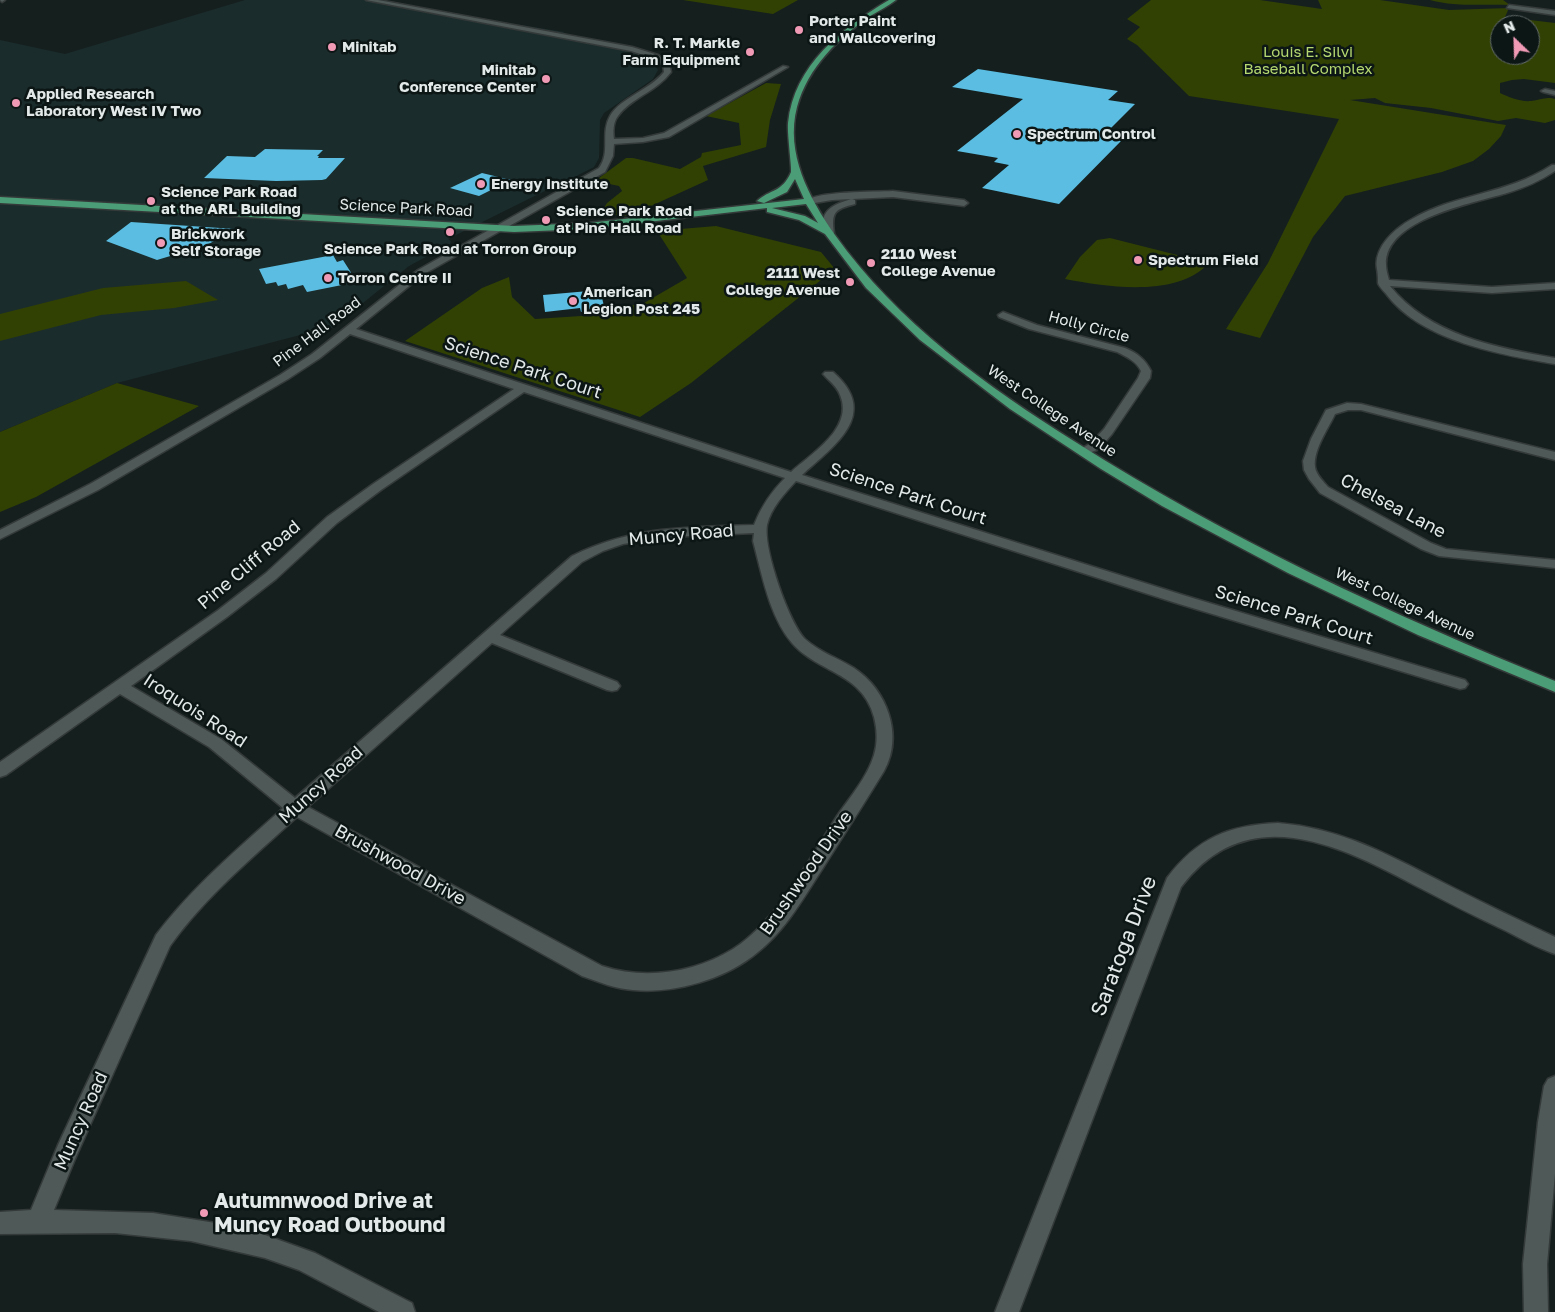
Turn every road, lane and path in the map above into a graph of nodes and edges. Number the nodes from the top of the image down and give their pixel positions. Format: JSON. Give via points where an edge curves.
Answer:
{"nodes":[{"id":1,"x":369,"y":0,"type":"edge"},
{"id":2,"x":893,"y":0,"type":"edge"},
{"id":3,"x":1509,"y":7,"type":"dead end"},
{"id":4,"x":1554,"y":10,"type":"edge"},
{"id":5,"x":785,"y":67,"type":"dead end"},
{"id":6,"x":1545,"y":91,"type":"dead end"},
{"id":7,"x":1555,"y":93,"type":"edge"},
{"id":8,"x":611,"y":142,"type":"junction"},
{"id":9,"x":1555,"y":167,"type":"edge"},
{"id":10,"x":796,"y":170,"type":"junction"},
{"id":11,"x":908,"y":197,"type":"junction"},
{"id":12,"x":0,"y":200,"type":"edge"},
{"id":13,"x":809,"y":201,"type":"junction"},
{"id":14,"x":852,"y":202,"type":"junction"},
{"id":15,"x":964,"y":203,"type":"dead end"},
{"id":16,"x":729,"y":210,"type":"junction"},
{"id":17,"x":497,"y":228,"type":"junction"},
{"id":18,"x":829,"y":233,"type":"junction"},
{"id":19,"x":1383,"y":283,"type":"junction"},
{"id":20,"x":1555,"y":286,"type":"edge"},
{"id":21,"x":1003,"y":315,"type":"dead end"},
{"id":22,"x":349,"y":330,"type":"junction"},
{"id":23,"x":1555,"y":361,"type":"edge"},
{"id":24,"x":829,"y":374,"type":"dead end"},
{"id":25,"x":523,"y":388,"type":"junction"},
{"id":26,"x":1082,"y":452,"type":"junction"},
{"id":27,"x":1555,"y":456,"type":"edge"},
{"id":28,"x":793,"y":477,"type":"junction"},
{"id":29,"x":760,"y":529,"type":"junction"},
{"id":30,"x":0,"y":535,"type":"edge"},
{"id":31,"x":1555,"y":564,"type":"edge"},
{"id":32,"x":489,"y":636,"type":"junction"},
{"id":33,"x":1460,"y":684,"type":"dead end"},
{"id":34,"x":612,"y":686,"type":"dead end"},
{"id":35,"x":120,"y":687,"type":"junction"},
{"id":36,"x":1555,"y":687,"type":"edge"},
{"id":37,"x":0,"y":771,"type":"edge"},
{"id":38,"x":295,"y":808,"type":"junction"},
{"id":39,"x":1555,"y":946,"type":"edge"},
{"id":40,"x":1555,"y":1086,"type":"edge"},
{"id":41,"x":38,"y":1221,"type":"junction"},
{"id":42,"x":0,"y":1223,"type":"edge"},
{"id":43,"x":403,"y":1312,"type":"edge"},
{"id":44,"x":1007,"y":1312,"type":"edge"},
{"id":45,"x":1536,"y":1312,"type":"edge"}],
"edges":[{"from":1,"to":8,"type":"street","name":"Pine Hall Road","via":[[632,48],[657,57],[667,66],[667,75],[619,110],[611,122]]},
{"from":2,"to":10,"type":"main road","name":"West College Avenue","via":[[847,28],[808,71],[790,121]]},
{"from":3,"to":4,"type":"street"},
{"from":5,"to":8,"type":"street","via":[[666,135]]},
{"from":6,"to":7,"type":"street"},
{"from":8,"to":17,"type":"street","name":"Pine Hall Road","via":[[610,157],[602,170]]},
{"from":9,"to":19,"type":"street","via":[[1520,186],[1436,210],[1413,221],[1386,248],[1380,276]]},
{"from":10,"to":13,"type":"main road","name":"West College Avenue"},
{"from":10,"to":16,"type":"main road","via":[[780,193]]},
{"from":11,"to":13,"type":"street","via":[[894,194]]},
{"from":11,"to":14,"type":"street"},
{"from":11,"to":15,"type":"street"},
{"from":12,"to":17,"type":"main road","name":"Science Park Road"},
{"from":13,"to":14,"type":"street"},
{"from":13,"to":16,"type":"main road","name":"Science Park Road"},
{"from":13,"to":18,"type":"main road","name":"West College Avenue"},
{"from":14,"to":18,"type":"street","via":[[837,206],[830,212],[827,217]]},
{"from":16,"to":17,"type":"main road","name":"Science Park Road","via":[[588,226]]},
{"from":16,"to":18,"type":"main road","via":[[782,212],[802,218]]},
{"from":17,"to":22,"type":"street","name":"Pine Hall Road","via":[[421,272]]},
{"from":18,"to":26,"type":"main road","name":"West College Avenue","via":[[855,270],[941,353]]},
{"from":19,"to":20,"type":"street","via":[[1492,290]]},
{"from":19,"to":23,"type":"street","via":[[1396,302],[1441,329],[1483,345]]},
{"from":21,"to":26,"type":"street","name":"Holly Circle","via":[[1033,327],[1121,350],[1143,363],[1144,378],[1108,431],[1095,446]]},
{"from":22,"to":25,"type":"street","name":"Science Park Court"},
{"from":22,"to":30,"type":"street","name":"Pine Hall Road","via":[[288,375],[86,491]]},
{"from":24,"to":28,"type":"street","via":[[842,385],[847,395],[847,421],[824,450]]},
{"from":25,"to":28,"type":"street","name":"Science Park Court"},
{"from":25,"to":35,"type":"street","name":"Pine Cliff Road","via":[[332,520],[271,576]]},
{"from":26,"to":36,"type":"main road","name":"West College Avenue","via":[[1180,509],[1318,582]]},
{"from":27,"to":31,"type":"street","name":"Chelsea Lane","via":[[1347,406],[1330,412],[1311,454],[1309,468],[1324,490],[1431,549],[1465,557]]},
{"from":28,"to":29,"type":"street","via":[[764,514]]},
{"from":28,"to":33,"type":"street","name":"Science Park Court","via":[[1112,579]]},
{"from":29,"to":32,"type":"street","name":"Muncy Road","via":[[652,534],[606,544],[568,566]]},
{"from":29,"to":38,"type":"street","name":"Brushwood Drive","via":[[760,541],[784,616],[796,638],[851,674],[866,688],[885,724],[886,736],[884,755],[878,767],[802,886],[772,927],[750,948],[712,970],[670,980],[641,983],[614,979],[589,970]]},
{"from":32,"to":34,"type":"street"},
{"from":32,"to":38,"type":"street","name":"Muncy Road"},
{"from":35,"to":37,"type":"street","name":"Pine Cliff Road"},
{"from":35,"to":38,"type":"street","name":"Iroquois Road","via":[[215,743]]},
{"from":38,"to":41,"type":"street","name":"Muncy Road","via":[[213,883],[163,941]]},
{"from":39,"to":44,"type":"street","name":"Saratoga Drive","via":[[1393,866],[1322,836],[1251,832],[1222,839],[1199,852],[1189,860],[1173,883]]},
{"from":40,"to":45,"type":"street","via":[[1535,1264]]},
{"from":41,"to":42,"type":"street"},
{"from":41,"to":43,"type":"street","via":[[165,1225],[267,1247],[304,1260]]}]}
